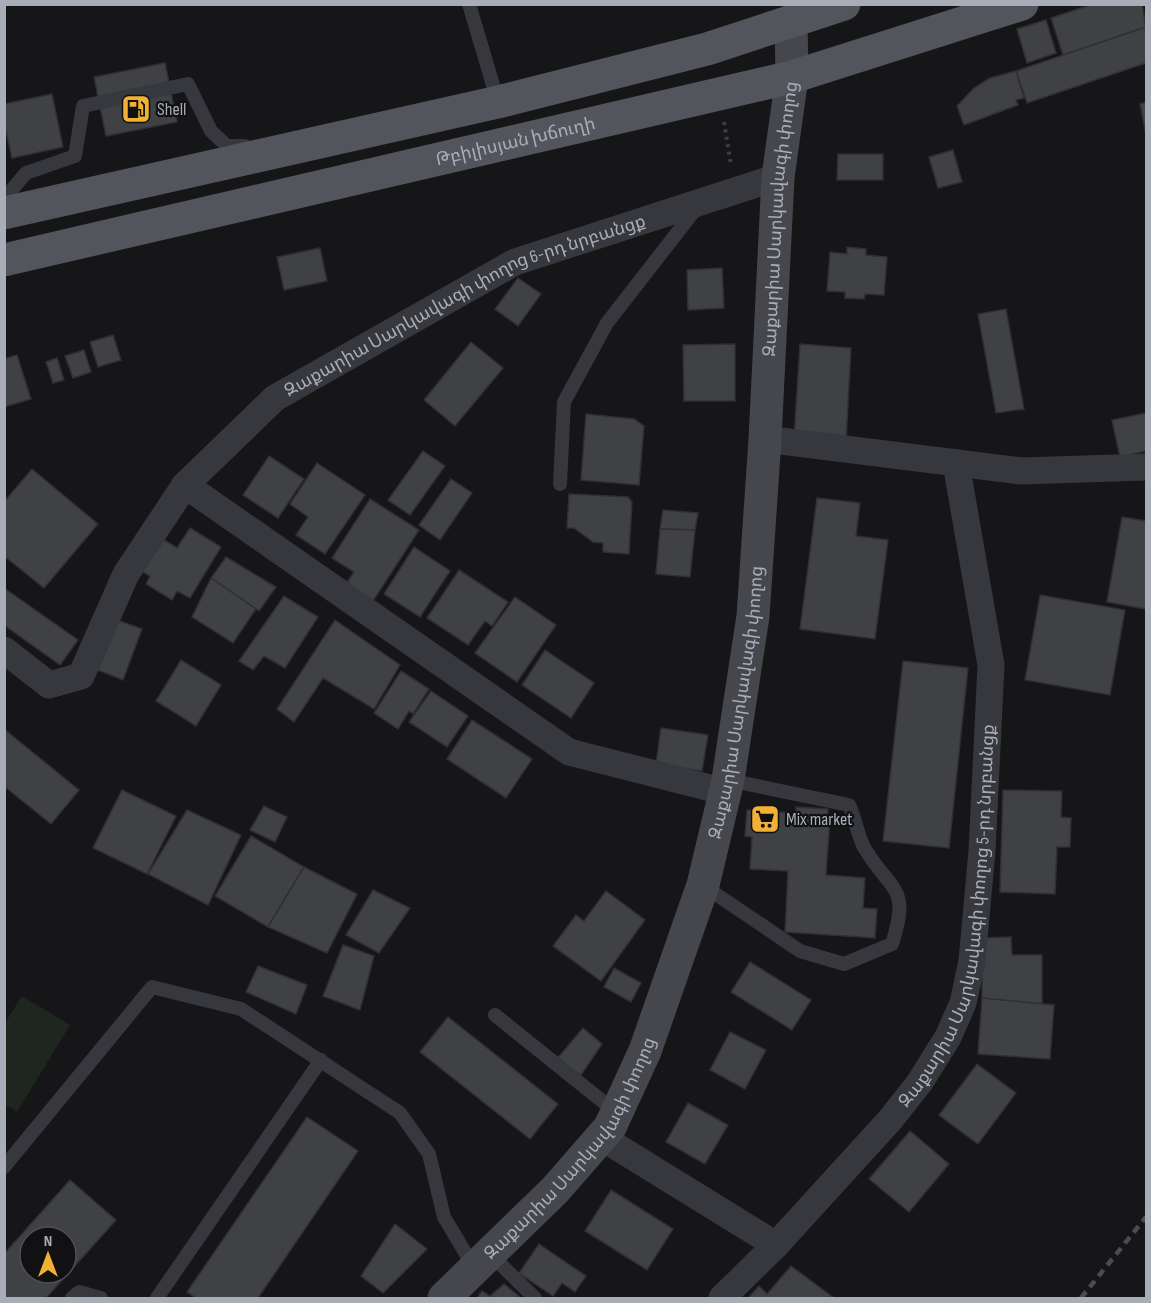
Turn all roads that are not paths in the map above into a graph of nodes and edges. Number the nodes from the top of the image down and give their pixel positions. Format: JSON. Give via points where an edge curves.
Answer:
{"nodes":[{"id":1,"x":469,"y":4,"type":"edge"},
{"id":2,"x":844,"y":4,"type":"edge"},
{"id":3,"x":1022,"y":4,"type":"edge"},
{"id":4,"x":791,"y":21,"type":"junction"},
{"id":5,"x":792,"y":77,"type":"junction"},
{"id":6,"x":498,"y":102,"type":"junction"},
{"id":7,"x":296,"y":148,"type":"junction"},
{"id":8,"x":778,"y":177,"type":"junction"},
{"id":9,"x":4,"y":199,"type":"edge"},
{"id":10,"x":701,"y":202,"type":"junction"},
{"id":11,"x":4,"y":213,"type":"edge"},
{"id":12,"x":4,"y":260,"type":"edge"},
{"id":13,"x":765,"y":439,"type":"junction"},
{"id":14,"x":956,"y":463,"type":"junction"},
{"id":15,"x":1146,"y":467,"type":"edge"},
{"id":16,"x":560,"y":484,"type":"dead end"},
{"id":17,"x":185,"y":485,"type":"junction"},
{"id":18,"x":4,"y":650,"type":"edge"},
{"id":19,"x":727,"y":786,"type":"junction"},
{"id":20,"x":703,"y":885,"type":"junction"},
{"id":21,"x":495,"y":1015,"type":"dead end"},
{"id":22,"x":321,"y":1060,"type":"junction"},
{"id":23,"x":609,"y":1125,"type":"junction"},
{"id":24,"x":10,"y":1149,"type":"edge"},
{"id":25,"x":4,"y":1167,"type":"edge"},
{"id":26,"x":776,"y":1245,"type":"junction"},
{"id":27,"x":483,"y":1262,"type":"junction"},
{"id":28,"x":72,"y":1299,"type":"edge"},
{"id":29,"x":101,"y":1299,"type":"edge"},
{"id":30,"x":157,"y":1299,"type":"edge"},
{"id":31,"x":444,"y":1299,"type":"edge"},
{"id":32,"x":536,"y":1299,"type":"edge"},
{"id":33,"x":722,"y":1299,"type":"edge"}],
"edges":[{"from":1,"to":6,"type":"lane"},
{"from":2,"to":4,"type":"main road"},
{"from":3,"to":5,"type":"main road","name":"Թբիլիսյան խճուղի"},
{"from":4,"to":5,"type":"main road","name":"Զաքարիա Սարկավագի փողոց"},
{"from":4,"to":6,"type":"main road","via":[[707,49]]},
{"from":5,"to":8,"type":"main road","name":"Զաքարիա Սարկավագի փողոց"},
{"from":5,"to":12,"type":"main road","name":"Թբիլիսյան խճուղի"},
{"from":6,"to":7,"type":"main road"},
{"from":7,"to":9,"type":"lane","via":[[227,146],[211,131],[188,84],[83,106],[75,156],[26,173]]},
{"from":7,"to":11,"type":"main road"},
{"from":8,"to":10,"type":"street","name":"Զաքարիա Սարկավագի փողոց 6-րդ նրբանցք"},
{"from":8,"to":13,"type":"main road","name":"Զաքարիա Սարկավագի փողոց"},
{"from":10,"to":16,"type":"lane","via":[[607,323],[564,402]]},
{"from":10,"to":17,"type":"street","name":"Զաքարիա Սարկավագի փողոց 6-րդ նրբանցք","via":[[515,262],[275,398]]},
{"from":13,"to":14,"type":"street"},
{"from":13,"to":19,"type":"main road","name":"Զաքարիա Սարկավագի փողոց","via":[[753,616]]},
{"from":14,"to":15,"type":"street","via":[[1021,471]]},
{"from":14,"to":26,"type":"street","name":"Զաքարիա Սարկավագի փողոց 5-րդ նրբանցք","via":[[991,664],[982,851],[972,961],[963,1003],[948,1037],[920,1082]]},
{"from":17,"to":18,"type":"street","name":"Զաքարիա Սարկավագի փողոց 6-րդ նրբանցք","via":[[126,574],[81,676],[49,685]]},
{"from":17,"to":19,"type":"street","via":[[568,752]]},
{"from":19,"to":20,"type":"main road","name":"Զաքարիա Սարկավագի փողոց"},
{"from":19,"to":20,"type":"lane","via":[[849,805],[863,847],[898,891],[900,920],[892,944],[844,964],[800,951]]},
{"from":20,"to":23,"type":"main road","name":"Զաքարիա Սարկավագի փողոց","via":[[645,1051]]},
{"from":21,"to":23,"type":"lane"},
{"from":22,"to":24,"type":"lane","via":[[242,1009],[152,987]]},
{"from":22,"to":27,"type":"lane","via":[[400,1113],[429,1154],[444,1217]]},
{"from":22,"to":30,"type":"lane"},
{"from":23,"to":26,"type":"street"},
{"from":23,"to":27,"type":"main road","name":"Զաքարիա Սարկավագի փողոց","via":[[555,1190]]},
{"from":24,"to":25,"type":"lane"},
{"from":26,"to":33,"type":"street","name":"Զաքարիա Սարկավագի փողոց 5-րդ նրբանցք"},
{"from":27,"to":31,"type":"main road","name":"Զաքարիա Սարկավագի փողոց"},
{"from":27,"to":32,"type":"lane"},
{"from":28,"to":29,"type":"lane","via":[[79,1292]]}]}
